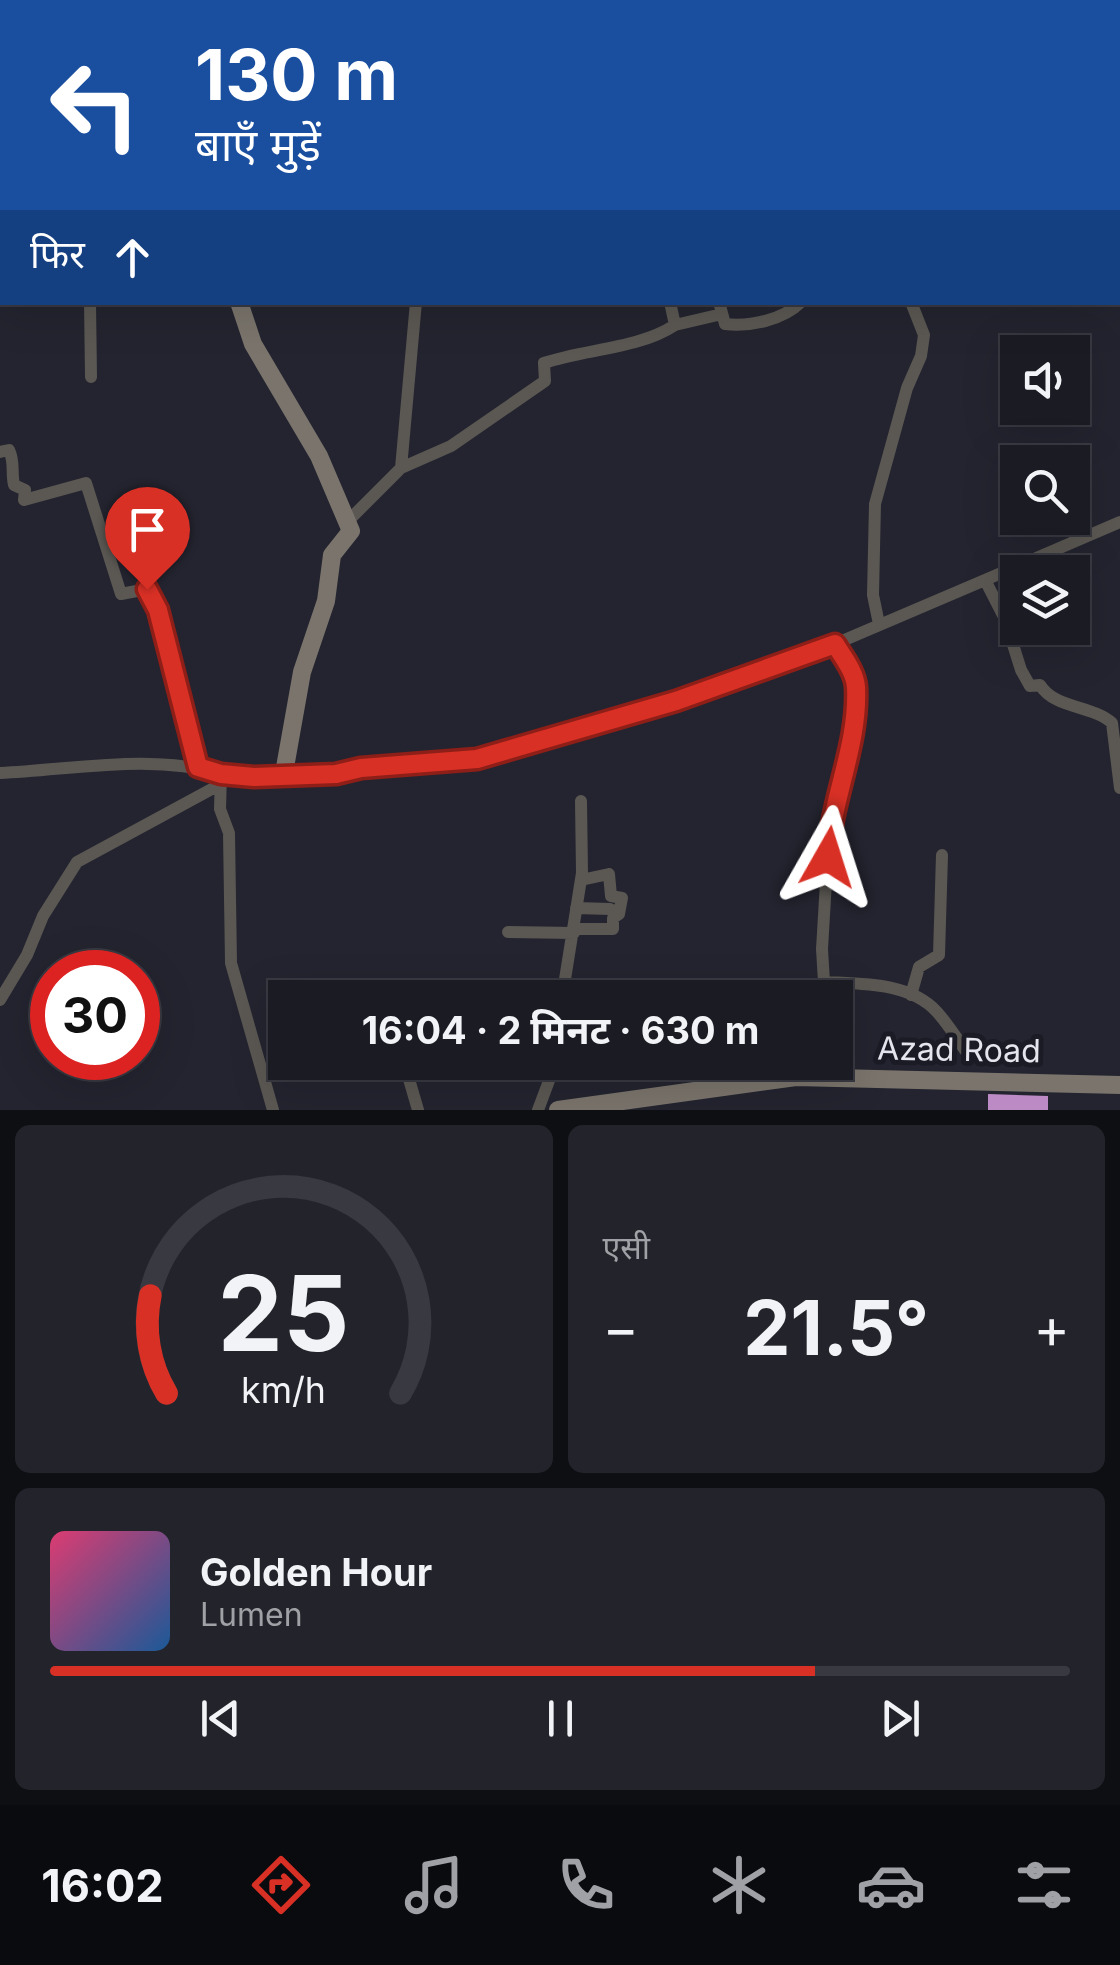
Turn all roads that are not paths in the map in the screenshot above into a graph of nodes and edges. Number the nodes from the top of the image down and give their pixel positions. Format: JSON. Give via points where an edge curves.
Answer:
{"nodes":[{"id":1,"x":90,"y":305,"type":"edge"},
{"id":2,"x":240,"y":305,"type":"edge"},
{"id":3,"x":416,"y":305,"type":"edge"},
{"id":4,"x":671,"y":305,"type":"edge"},
{"id":5,"x":797,"y":305,"type":"edge"},
{"id":6,"x":912,"y":305,"type":"edge"},
{"id":7,"x":720,"y":308,"type":"edge"},
{"id":8,"x":675,"y":325,"type":"junction"},
{"id":9,"x":91,"y":377,"type":"dead end"},
{"id":10,"x":0,"y":452,"type":"edge"},
{"id":11,"x":401,"y":468,"type":"junction"},
{"id":12,"x":347,"y":522,"type":"junction"},
{"id":13,"x":1120,"y":522,"type":"edge"},
{"id":14,"x":985,"y":580,"type":"junction"},
{"id":15,"x":879,"y":624,"type":"junction"},
{"id":16,"x":835,"y":644,"type":"junction"},
{"id":17,"x":198,"y":767,"type":"junction"},
{"id":18,"x":0,"y":773,"type":"edge"},
{"id":19,"x":284,"y":774,"type":"junction"},
{"id":20,"x":221,"y":779,"type":"junction"},
{"id":21,"x":1120,"y":788,"type":"edge"},
{"id":22,"x":580,"y":802,"type":"dead end"},
{"id":23,"x":942,"y":855,"type":"dead end"},
{"id":24,"x":581,"y":880,"type":"junction"},
{"id":25,"x":576,"y":908,"type":"junction"},
{"id":26,"x":619,"y":914,"type":"junction"},
{"id":27,"x":575,"y":931,"type":"junction"},
{"id":28,"x":508,"y":932,"type":"dead end"},
{"id":29,"x":565,"y":980,"type":"edge"},
{"id":30,"x":824,"y":980,"type":"edge"},
{"id":31,"x":853,"y":983,"type":"edge"},
{"id":32,"x":911,"y":995,"type":"junction"},
{"id":33,"x":0,"y":1000,"type":"edge"},
{"id":34,"x":965,"y":1050,"type":"dead end"},
{"id":35,"x":853,"y":1073,"type":"edge"},
{"id":36,"x":409,"y":1080,"type":"edge"},
{"id":37,"x":549,"y":1080,"type":"edge"},
{"id":38,"x":759,"y":1080,"type":"edge"},
{"id":39,"x":1120,"y":1085,"type":"edge"},
{"id":40,"x":670,"y":1103,"type":"edge"},
{"id":41,"x":273,"y":1110,"type":"edge"},
{"id":42,"x":418,"y":1110,"type":"edge"},
{"id":43,"x":538,"y":1110,"type":"edge"},
{"id":44,"x":558,"y":1110,"type":"edge"}],
"edges":[{"from":1,"to":9,"type":"street"},
{"from":2,"to":12,"type":"street","via":[[253,344],[319,456]]},
{"from":3,"to":11,"type":"street"},
{"from":4,"to":8,"type":"street"},
{"from":5,"to":7,"type":"street","via":[[779,317],[740,326],[726,324]]},
{"from":6,"to":15,"type":"street","via":[[924,335],[921,356],[875,504]]},
{"from":7,"to":8,"type":"street"},
{"from":8,"to":11,"type":"street","via":[[544,363],[545,381],[451,446]]},
{"from":10,"to":17,"type":"street","via":[[9,450],[14,460],[11,474],[14,485],[26,490],[24,500],[86,483],[121,594],[147,589],[158,610]]},
{"from":11,"to":12,"type":"street"},
{"from":12,"to":19,"type":"street","via":[[350,530],[332,554],[326,600],[302,672]]},
{"from":13,"to":14,"type":"street"},
{"from":14,"to":15,"type":"street"},
{"from":14,"to":21,"type":"street","via":[[1030,686],[1040,684],[1054,698],[1112,723]]},
{"from":15,"to":16,"type":"street"},
{"from":16,"to":19,"type":"street","via":[[503,753]]},
{"from":16,"to":30,"type":"street","via":[[856,684],[854,731],[829,831]]},
{"from":17,"to":18,"type":"street","via":[[129,764]]},
{"from":17,"to":20,"type":"street"},
{"from":19,"to":20,"type":"street"},
{"from":20,"to":33,"type":"street","via":[[77,862]]},
{"from":20,"to":41,"type":"street","via":[[220,809],[229,832],[231,963]]},
{"from":22,"to":24,"type":"street"},
{"from":23,"to":32,"type":"street","via":[[938,955],[919,966]]},
{"from":24,"to":25,"type":"street"},
{"from":24,"to":26,"type":"street","via":[[609,874],[611,896],[622,898]]},
{"from":25,"to":26,"type":"street"},
{"from":25,"to":27,"type":"street"},
{"from":26,"to":27,"type":"street","via":[[612,929]]},
{"from":27,"to":28,"type":"street"},
{"from":27,"to":29,"type":"street"},
{"from":31,"to":32,"type":"street"},
{"from":32,"to":34,"type":"street","via":[[935,1009]]},
{"from":35,"to":39,"type":"street","name":"Azad Road"},
{"from":36,"to":42,"type":"street"},
{"from":37,"to":43,"type":"street"},
{"from":38,"to":40,"type":"street","name":"Azad Road"},
{"from":40,"to":44,"type":"street","name":"Azad Road"}]}
